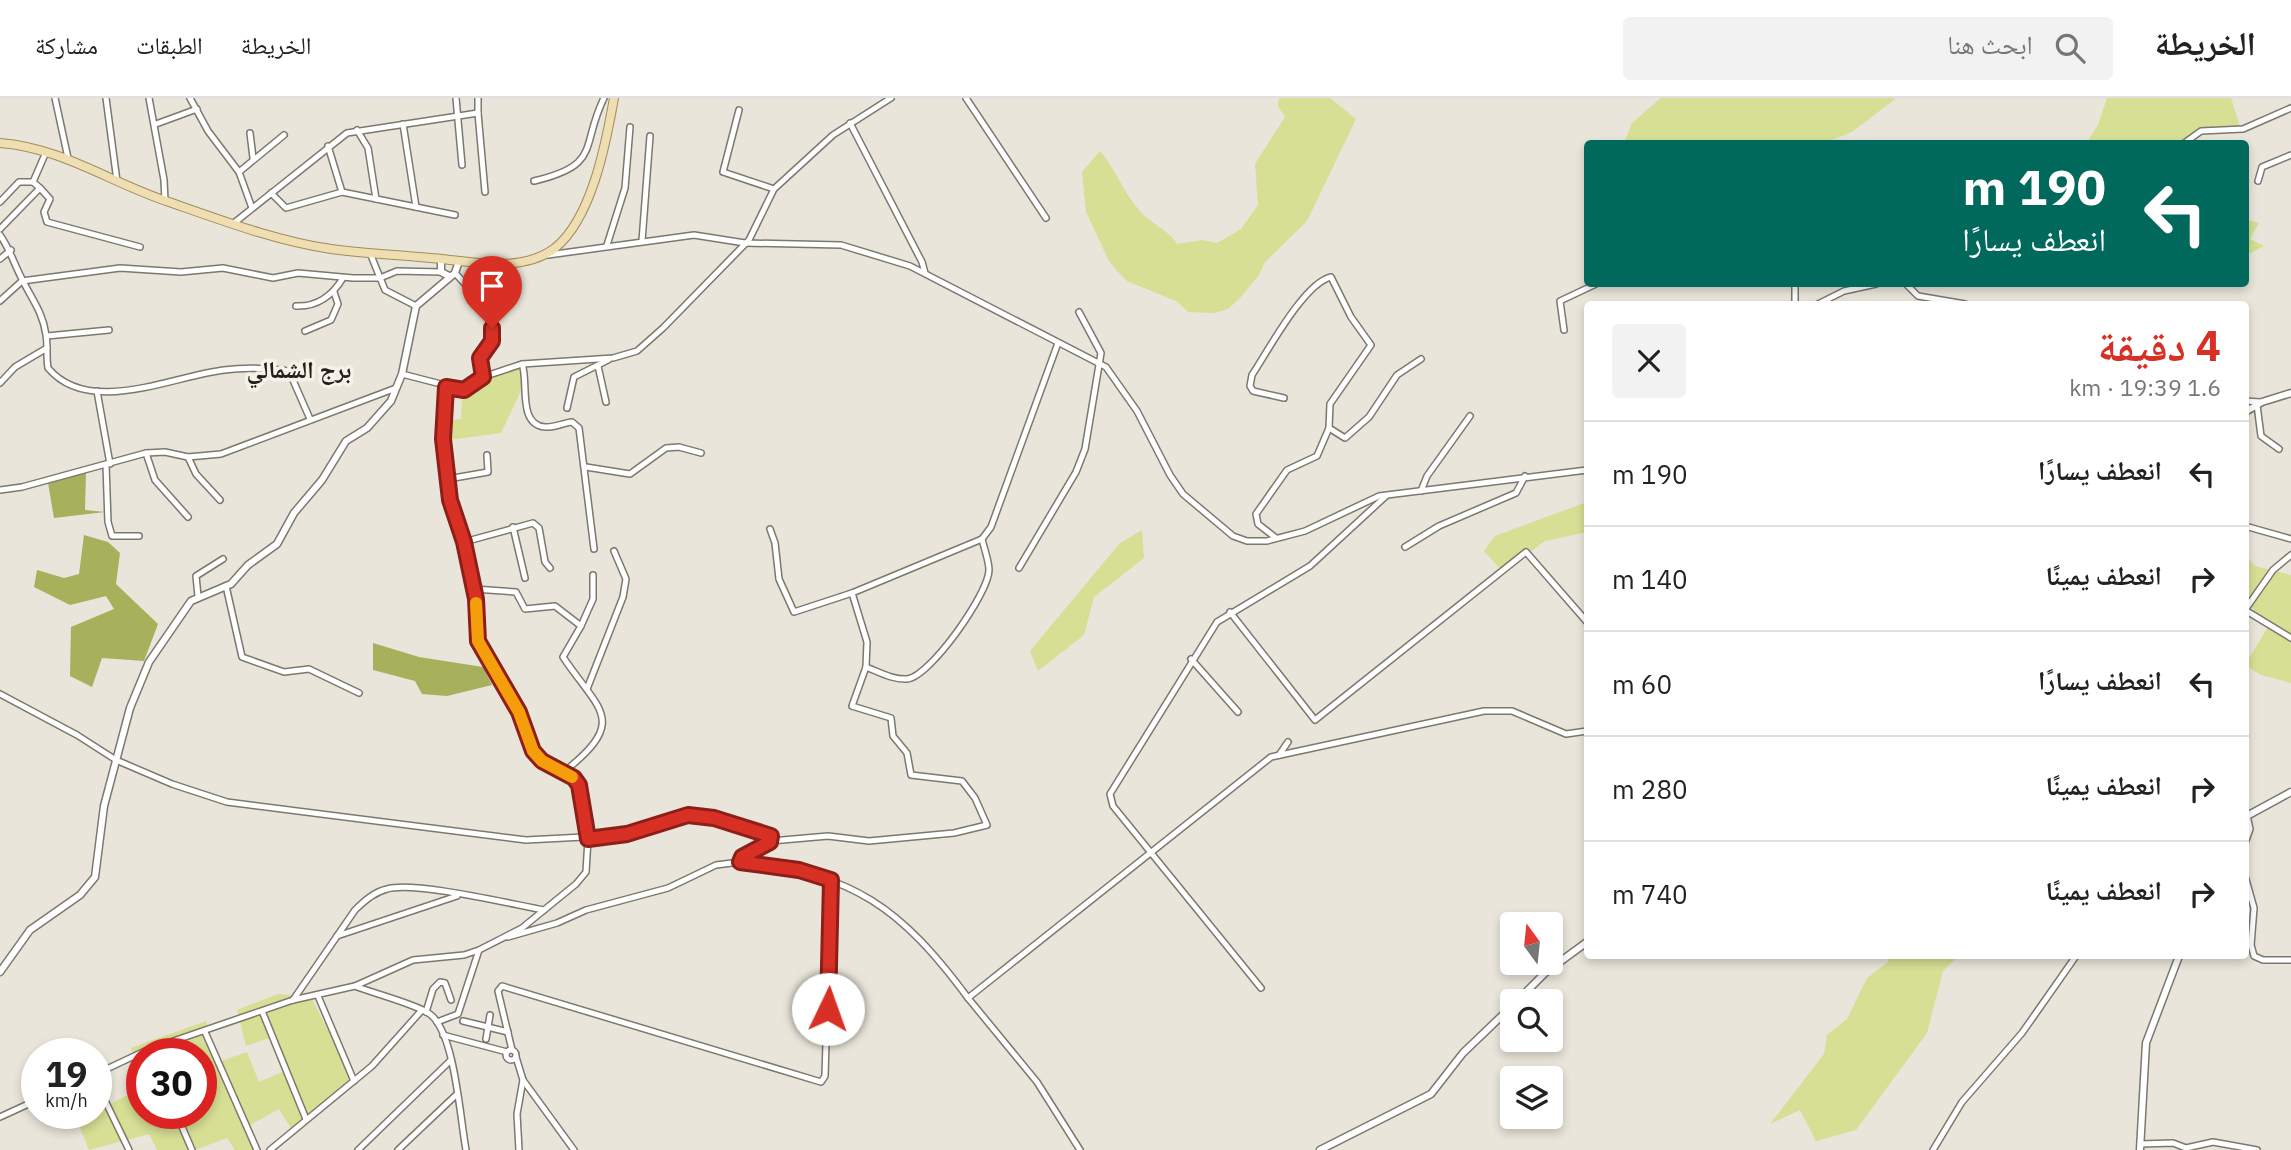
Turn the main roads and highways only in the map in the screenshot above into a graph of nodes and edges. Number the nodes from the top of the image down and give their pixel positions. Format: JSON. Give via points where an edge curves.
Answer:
{"nodes":[{"id":1,"x":614,"y":98,"type":"edge"},
{"id":2,"x":0,"y":143,"type":"edge"}],
"edges":[{"from":1,"to":2,"type":"main road","via":[[590,192],[566,236],[544,255],[509,263],[312,245],[165,201],[47,150]]}]}
